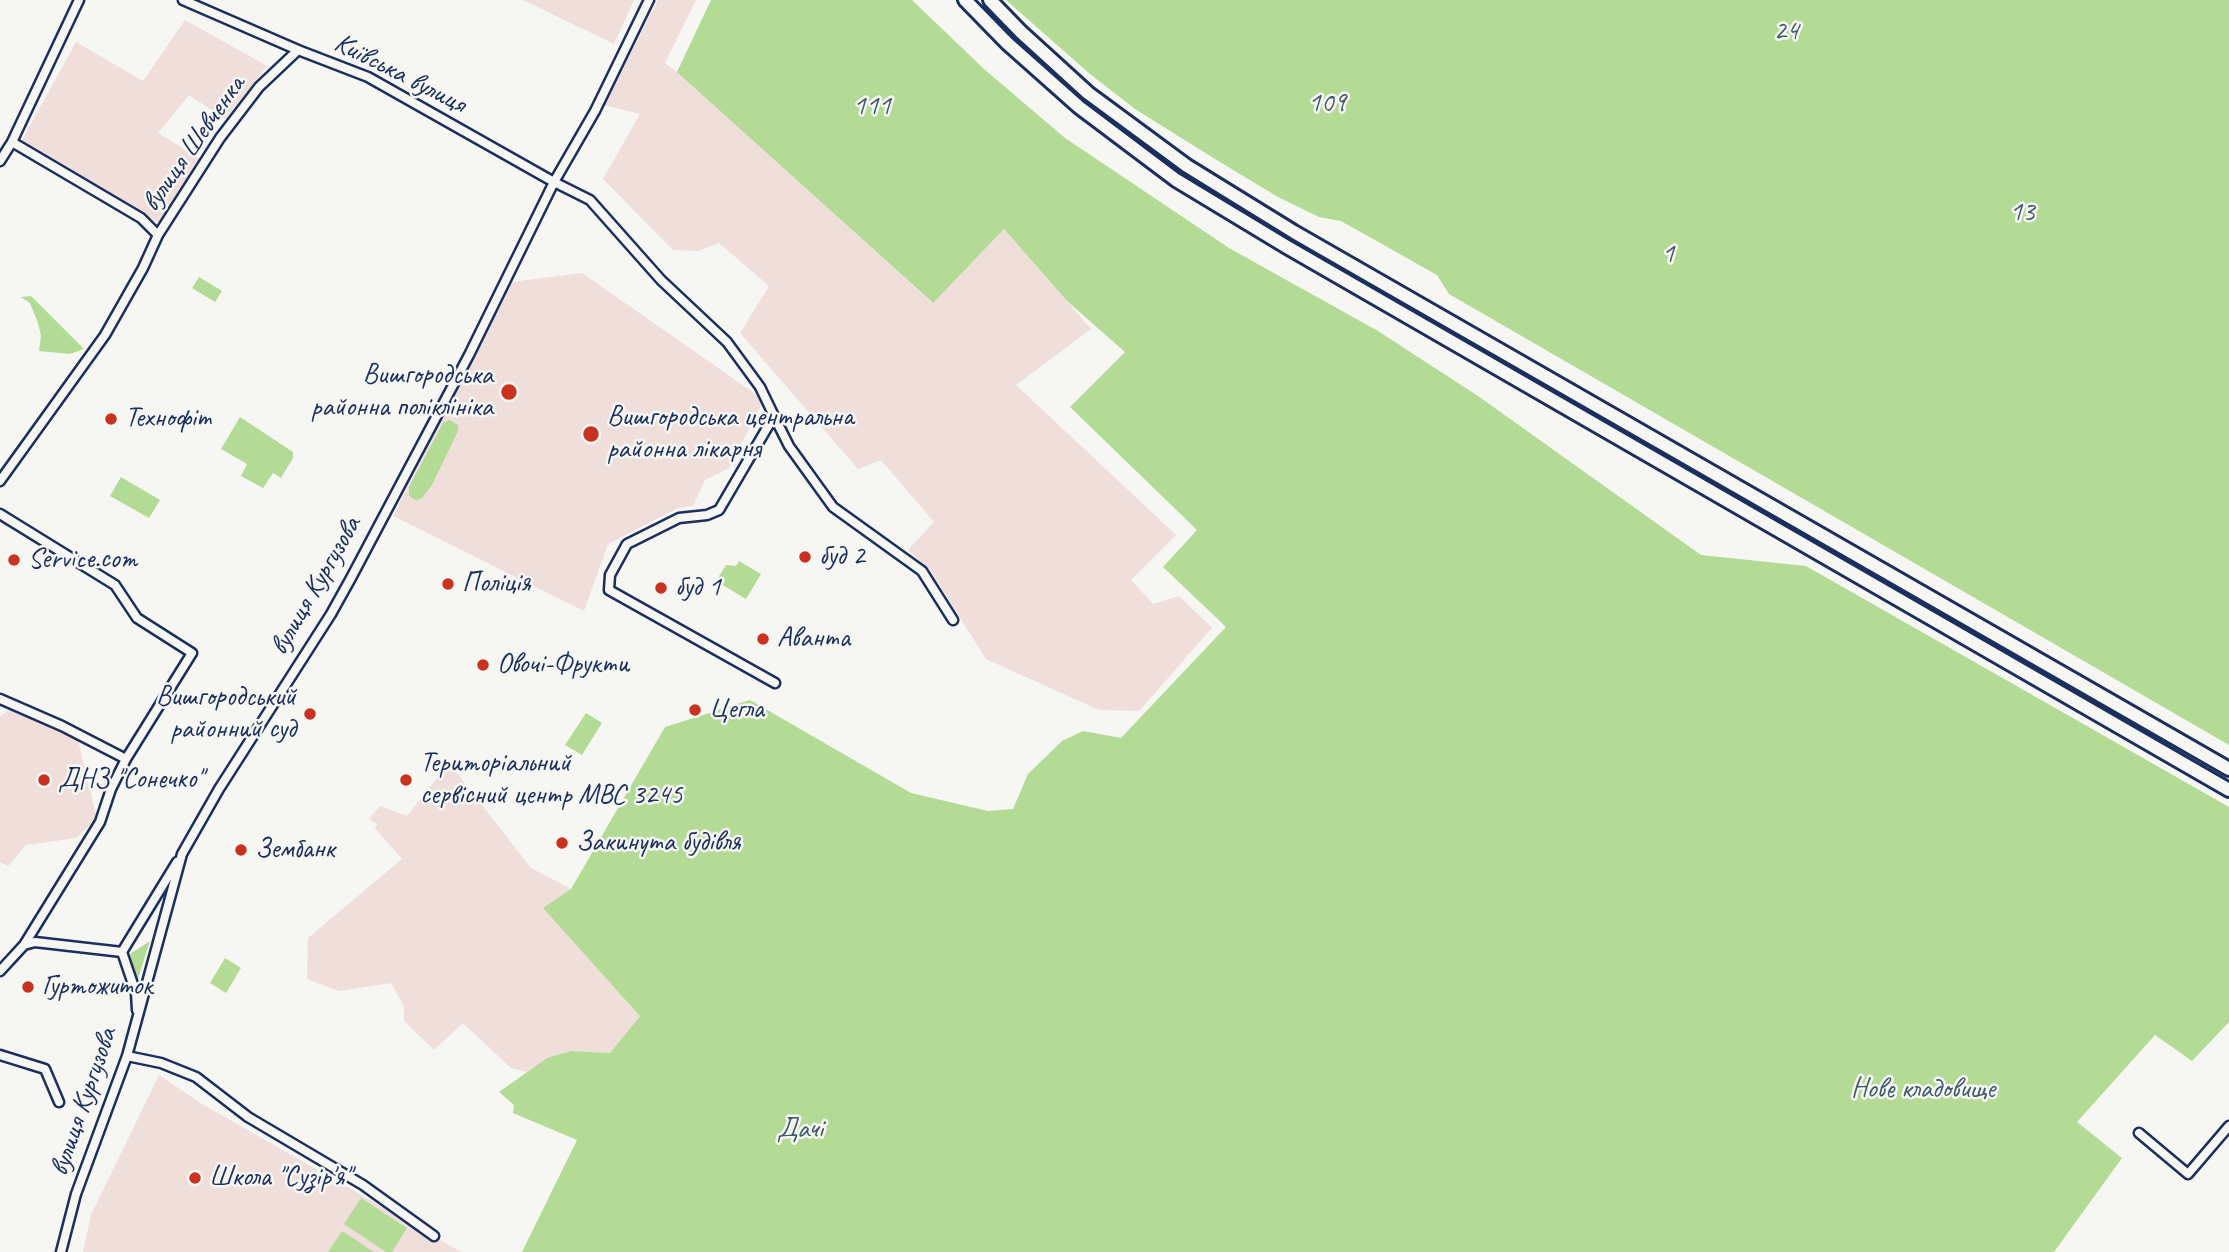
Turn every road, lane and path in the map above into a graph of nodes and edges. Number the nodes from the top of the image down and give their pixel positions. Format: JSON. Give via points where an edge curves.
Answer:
{"nodes":[{"id":1,"x":79,"y":0,"type":"edge"},
{"id":2,"x":183,"y":0,"type":"edge"},
{"id":3,"x":649,"y":0,"type":"edge"},
{"id":4,"x":965,"y":0,"type":"edge"},
{"id":5,"x":990,"y":0,"type":"edge"},
{"id":6,"x":298,"y":50,"type":"junction"},
{"id":7,"x":12,"y":142,"type":"junction"},
{"id":8,"x":0,"y":161,"type":"edge"},
{"id":9,"x":554,"y":182,"type":"junction"},
{"id":10,"x":158,"y":235,"type":"junction"},
{"id":11,"x":774,"y":416,"type":"junction"},
{"id":12,"x":0,"y":481,"type":"edge"},
{"id":13,"x":0,"y":514,"type":"edge"},
{"id":14,"x":953,"y":620,"type":"dead end"},
{"id":15,"x":775,"y":683,"type":"dead end"},
{"id":16,"x":0,"y":699,"type":"edge"},
{"id":17,"x":126,"y":760,"type":"junction"},
{"id":18,"x":2229,"y":769,"type":"edge"},
{"id":19,"x":2229,"y":790,"type":"edge"},
{"id":20,"x":182,"y":854,"type":"junction"},
{"id":21,"x":24,"y":945,"type":"junction"},
{"id":22,"x":122,"y":952,"type":"junction"},
{"id":23,"x":0,"y":971,"type":"edge"},
{"id":24,"x":137,"y":1015,"type":"junction"},
{"id":25,"x":0,"y":1055,"type":"edge"},
{"id":26,"x":127,"y":1056,"type":"junction"},
{"id":27,"x":60,"y":1102,"type":"dead end"},
{"id":28,"x":2229,"y":1126,"type":"edge"},
{"id":29,"x":2139,"y":1133,"type":"dead end"},
{"id":30,"x":434,"y":1236,"type":"dead end"},
{"id":31,"x":61,"y":1252,"type":"edge"}],
"edges":[{"from":1,"to":7,"type":"street"},
{"from":2,"to":6,"type":"street","name":"Київська вулиця"},
{"from":3,"to":9,"type":"street","name":"вулиця Кургузова"},
{"from":4,"to":19,"type":"main road","via":[[1079,107],[1175,180]]},
{"from":5,"to":18,"type":"main road","via":[[1088,93],[1187,166]]},
{"from":6,"to":9,"type":"street","name":"Київська вулиця","via":[[368,77]]},
{"from":6,"to":10,"type":"street","name":"вулиця Шевченка","via":[[258,87]]},
{"from":7,"to":8,"type":"street"},
{"from":7,"to":10,"type":"street","via":[[141,218]]},
{"from":9,"to":11,"type":"street","name":"Київська вулиця","via":[[590,200],[660,280],[727,342],[760,387]]},
{"from":9,"to":20,"type":"street","name":"вулиця Кургузова","via":[[469,355],[344,590]]},
{"from":10,"to":12,"type":"street","name":"вулиця Шевченка","via":[[105,335]]},
{"from":11,"to":14,"type":"street","name":"Київська вулиця","via":[[789,446],[833,507],[922,570]]},
{"from":11,"to":15,"type":"street","via":[[719,510],[679,518],[627,544],[610,575],[609,590]]},
{"from":13,"to":17,"type":"street","via":[[115,585],[137,618],[192,653]]},
{"from":16,"to":17,"type":"street"},
{"from":17,"to":21,"type":"street","via":[[100,822]]},
{"from":20,"to":22,"type":"street"},
{"from":20,"to":24,"type":"street","name":"вулиця Кургузова"},
{"from":21,"to":22,"type":"street","via":[[45,942]]},
{"from":21,"to":23,"type":"street"},
{"from":22,"to":24,"type":"street","via":[[136,993]]},
{"from":24,"to":26,"type":"street","name":"вулиця Кургузова"},
{"from":25,"to":27,"type":"street","via":[[45,1069]]},
{"from":26,"to":30,"type":"street","via":[[196,1077],[248,1117],[363,1185]]},
{"from":26,"to":31,"type":"street","name":"вулиця Кургузова","via":[[80,1181]]},
{"from":28,"to":29,"type":"street","via":[[2188,1174]]}]}
